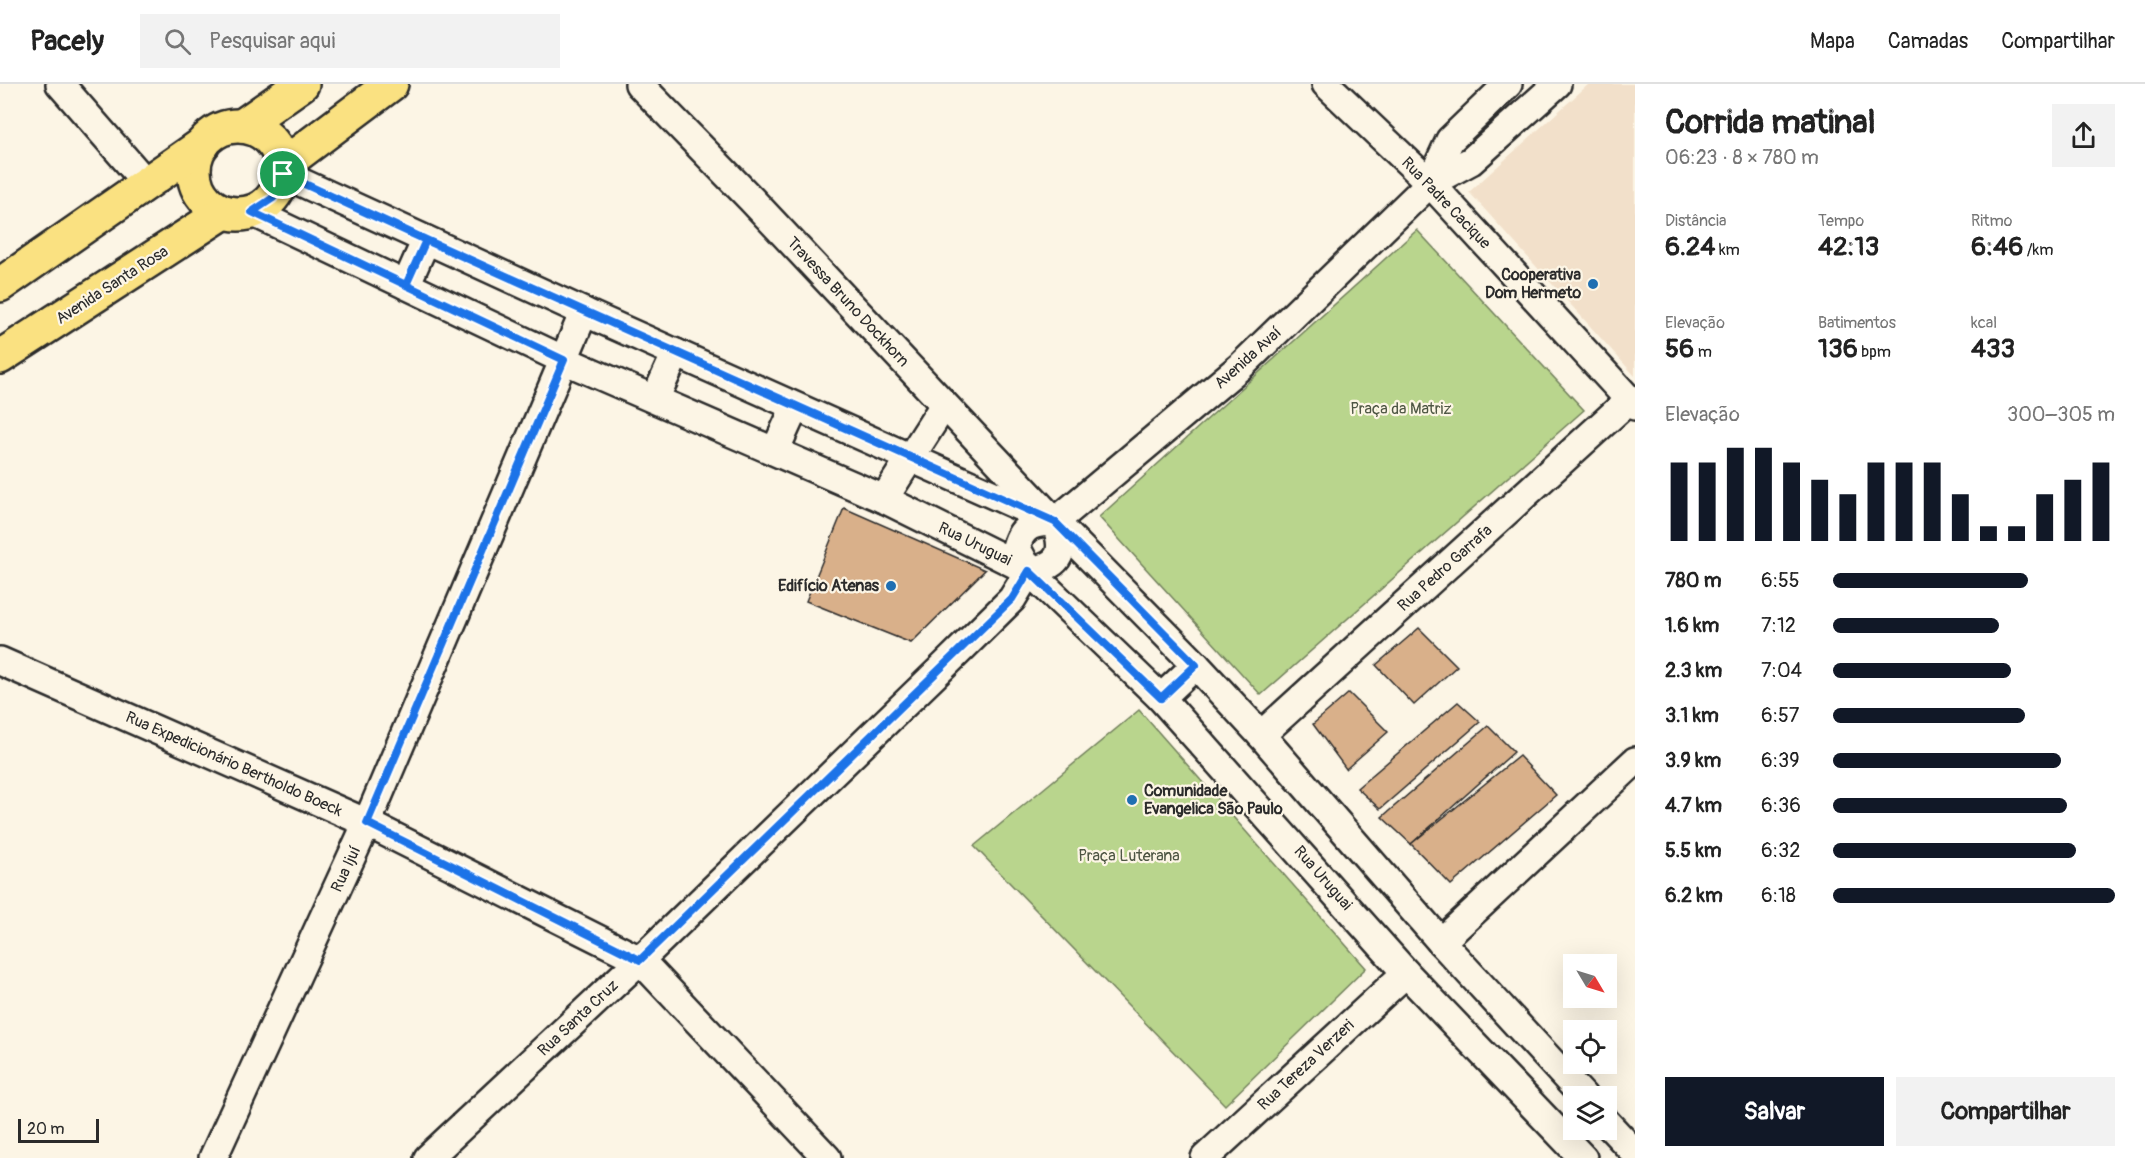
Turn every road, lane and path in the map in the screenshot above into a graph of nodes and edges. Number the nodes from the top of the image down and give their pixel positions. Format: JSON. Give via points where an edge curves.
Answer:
{"nodes":[{"id":1,"x":60,"y":84,"type":"edge"},
{"id":2,"x":302,"y":84,"type":"edge"},
{"id":3,"x":391,"y":84,"type":"edge"},
{"id":4,"x":639,"y":84,"type":"edge"},
{"id":5,"x":1326,"y":84,"type":"edge"},
{"id":6,"x":1508,"y":84,"type":"edge"},
{"id":7,"x":1557,"y":84,"type":"edge"},
{"id":8,"x":242,"y":126,"type":"junction"},
{"id":9,"x":203,"y":144,"type":"junction"},
{"id":10,"x":282,"y":170,"type":"junction"},
{"id":11,"x":1430,"y":183,"type":"junction"},
{"id":12,"x":148,"y":184,"type":"junction"},
{"id":13,"x":238,"y":212,"type":"junction"},
{"id":14,"x":426,"y":240,"type":"junction"},
{"id":15,"x":0,"y":285,"type":"edge"},
{"id":16,"x":406,"y":285,"type":"junction"},
{"id":17,"x":584,"y":312,"type":"junction"},
{"id":18,"x":676,"y":353,"type":"junction"},
{"id":19,"x":0,"y":357,"type":"edge"},
{"id":20,"x":564,"y":360,"type":"junction"},
{"id":21,"x":655,"y":399,"type":"junction"},
{"id":22,"x":1632,"y":403,"type":"edge"},
{"id":23,"x":945,"y":405,"type":"junction"},
{"id":24,"x":795,"y":407,"type":"junction"},
{"id":25,"x":775,"y":451,"type":"junction"},
{"id":26,"x":909,"y":458,"type":"junction"},
{"id":27,"x":884,"y":499,"type":"junction"},
{"id":28,"x":1055,"y":522,"type":"junction"},
{"id":29,"x":1029,"y":571,"type":"junction"},
{"id":30,"x":0,"y":661,"type":"edge"},
{"id":31,"x":1196,"y":665,"type":"junction"},
{"id":32,"x":1161,"y":698,"type":"junction"},
{"id":33,"x":1261,"y":735,"type":"junction"},
{"id":34,"x":1635,"y":761,"type":"edge"},
{"id":35,"x":367,"y":823,"type":"junction"},
{"id":36,"x":1441,"y":942,"type":"junction"},
{"id":37,"x":640,"y":960,"type":"junction"},
{"id":38,"x":1406,"y":973,"type":"junction"},
{"id":39,"x":1574,"y":1086,"type":"edge"},
{"id":40,"x":1617,"y":1134,"type":"edge"},
{"id":41,"x":1635,"y":1153,"type":"edge"},
{"id":42,"x":213,"y":1158,"type":"edge"},
{"id":43,"x":428,"y":1158,"type":"edge"},
{"id":44,"x":827,"y":1158,"type":"edge"},
{"id":45,"x":1205,"y":1158,"type":"edge"},
{"id":46,"x":1583,"y":1158,"type":"edge"}],
"edges":[{"from":1,"to":12,"type":"street"},
{"from":2,"to":8,"type":"main road"},
{"from":3,"to":10,"type":"main road"},
{"from":4,"to":23,"type":"street","name":"Travessa Bruno Dockhorn"},
{"from":5,"to":11,"type":"street","name":"Rua Padre Cacique"},
{"from":6,"to":11,"type":"street","name":"Avenida Avaí","via":[[1450,140]]},
{"from":7,"to":11,"type":"street","name":"Avenida Avaí","via":[[1471,161]]},
{"from":8,"to":9,"type":"main road","via":[[227,127]]},
{"from":8,"to":10,"type":"main road","via":[[270,139],[278,151]]},
{"from":9,"to":12,"type":"main road"},
{"from":9,"to":13,"type":"main road","via":[[196,156],[196,184],[207,201]]},
{"from":10,"to":13,"type":"main road","via":[[273,198]]},
{"from":10,"to":14,"type":"street"},
{"from":11,"to":22,"type":"street","name":"Rua Padre Cacique"},
{"from":11,"to":28,"type":"street","name":"Avenida Avaí","via":[[1241,366]]},
{"from":12,"to":15,"type":"main road"},
{"from":13,"to":16,"type":"street","name":"Rua Uruguai"},
{"from":13,"to":19,"type":"main road","name":"Avenida Santa Rosa"},
{"from":14,"to":16,"type":"street"},
{"from":14,"to":17,"type":"street"},
{"from":16,"to":20,"type":"street","name":"Rua Uruguai"},
{"from":17,"to":18,"type":"street"},
{"from":17,"to":20,"type":"street","name":"Rua Ijuí"},
{"from":18,"to":21,"type":"street"},
{"from":18,"to":24,"type":"street"},
{"from":20,"to":21,"type":"street","name":"Rua Uruguai"},
{"from":20,"to":35,"type":"street","name":"Rua Ijuí"},
{"from":21,"to":25,"type":"street","name":"Rua Uruguai"},
{"from":22,"to":33,"type":"street","name":"Rua Pedro Garrafa"},
{"from":23,"to":26,"type":"street"},
{"from":23,"to":28,"type":"street","name":"Travessa Bruno Dockhorn"},
{"from":24,"to":25,"type":"street"},
{"from":24,"to":26,"type":"street"},
{"from":25,"to":27,"type":"street","name":"Rua Uruguai"},
{"from":26,"to":27,"type":"street"},
{"from":26,"to":28,"type":"street"},
{"from":27,"to":29,"type":"street","name":"Rua Uruguai"},
{"from":28,"to":29,"type":"street","via":[[1062,540],[1056,561],[1046,568]]},
{"from":28,"to":29,"type":"street","via":[[1036,522],[1019,536],[1016,547]]},
{"from":28,"to":31,"type":"street"},
{"from":29,"to":32,"type":"street","name":"Rua Uruguai"},
{"from":29,"to":37,"type":"street","name":"Rua Santa Cruz","via":[[1004,607]]},
{"from":30,"to":35,"type":"street","name":"Rua Expedicionário Bertholdo Boeck"},
{"from":31,"to":32,"type":"street"},
{"from":31,"to":33,"type":"street"},
{"from":32,"to":38,"type":"street","name":"Rua Uruguai"},
{"from":33,"to":36,"type":"street"},
{"from":34,"to":36,"type":"street"},
{"from":35,"to":37,"type":"street","name":"Rua Expedicionário Bertholdo Boeck"},
{"from":35,"to":42,"type":"street","name":"Rua Ijuí"},
{"from":36,"to":39,"type":"street"},
{"from":37,"to":43,"type":"street","name":"Rua Santa Cruz"},
{"from":37,"to":44,"type":"street","name":"Rua Expedicionário Bertholdo Boeck"},
{"from":38,"to":45,"type":"street","name":"Rua Tereza Verzeri"},
{"from":38,"to":46,"type":"street","name":"Rua Uruguai"},
{"from":40,"to":41,"type":"street"}]}
